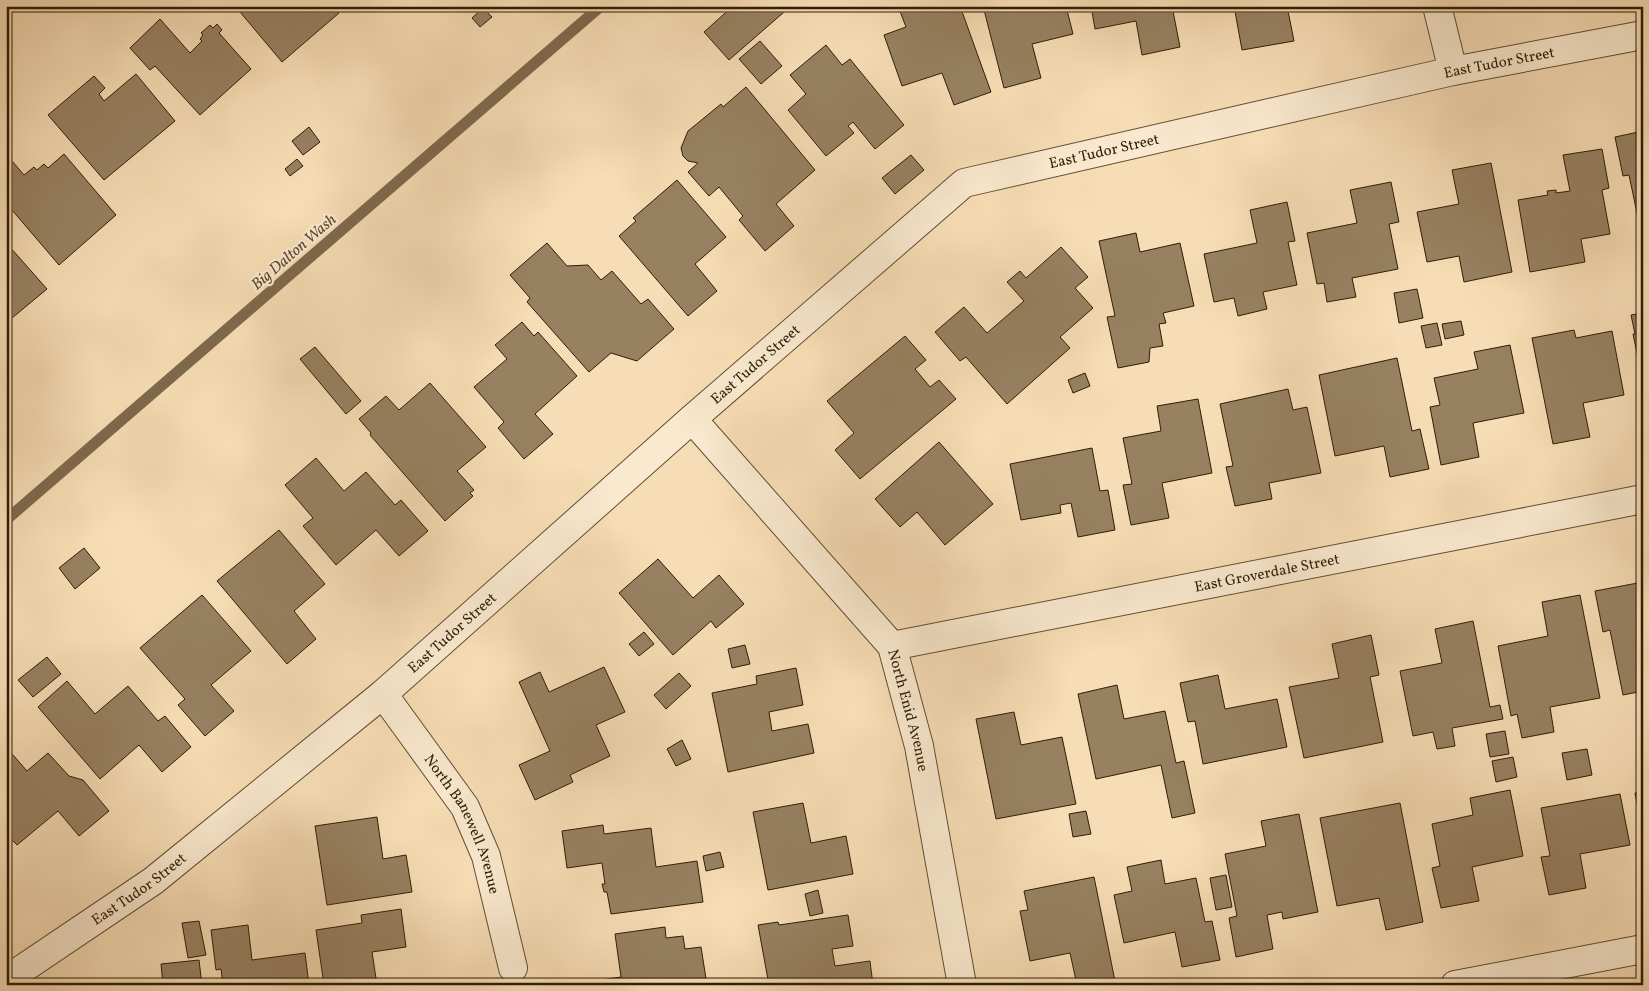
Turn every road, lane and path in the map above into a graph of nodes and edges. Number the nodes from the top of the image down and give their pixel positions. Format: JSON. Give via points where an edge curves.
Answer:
{"nodes":[{"id":1,"x":1437,"y":6,"type":"edge"},
{"id":2,"x":1643,"y":35,"type":"edge"},
{"id":3,"x":1453,"y":71,"type":"junction"},
{"id":4,"x":692,"y":419,"type":"junction"},
{"id":5,"x":1643,"y":499,"type":"edge"},
{"id":6,"x":892,"y":646,"type":"junction"},
{"id":7,"x":383,"y":694,"type":"junction"},
{"id":8,"x":1643,"y":949,"type":"edge"},
{"id":9,"x":513,"y":968,"type":"dead end"},
{"id":10,"x":6,"y":980,"type":"edge"},
{"id":11,"x":962,"y":985,"type":"edge"},
{"id":12,"x":1455,"y":985,"type":"edge"}],
"edges":[{"from":1,"to":3,"type":"street"},
{"from":2,"to":3,"type":"street","name":"East Tudor Street"},
{"from":3,"to":4,"type":"street","name":"East Tudor Street","via":[[964,183]]},
{"from":4,"to":6,"type":"street","name":"North Enid Avenue"},
{"from":4,"to":7,"type":"street","name":"East Tudor Street"},
{"from":5,"to":6,"type":"street","name":"East Groverdale Street"},
{"from":6,"to":11,"type":"street","name":"North Enid Avenue","via":[[919,746]]},
{"from":7,"to":9,"type":"street","name":"North Banewell Avenue","via":[[465,808],[486,856]]},
{"from":7,"to":10,"type":"street","name":"East Tudor Street","via":[[153,881]]},
{"from":8,"to":12,"type":"street"}]}
